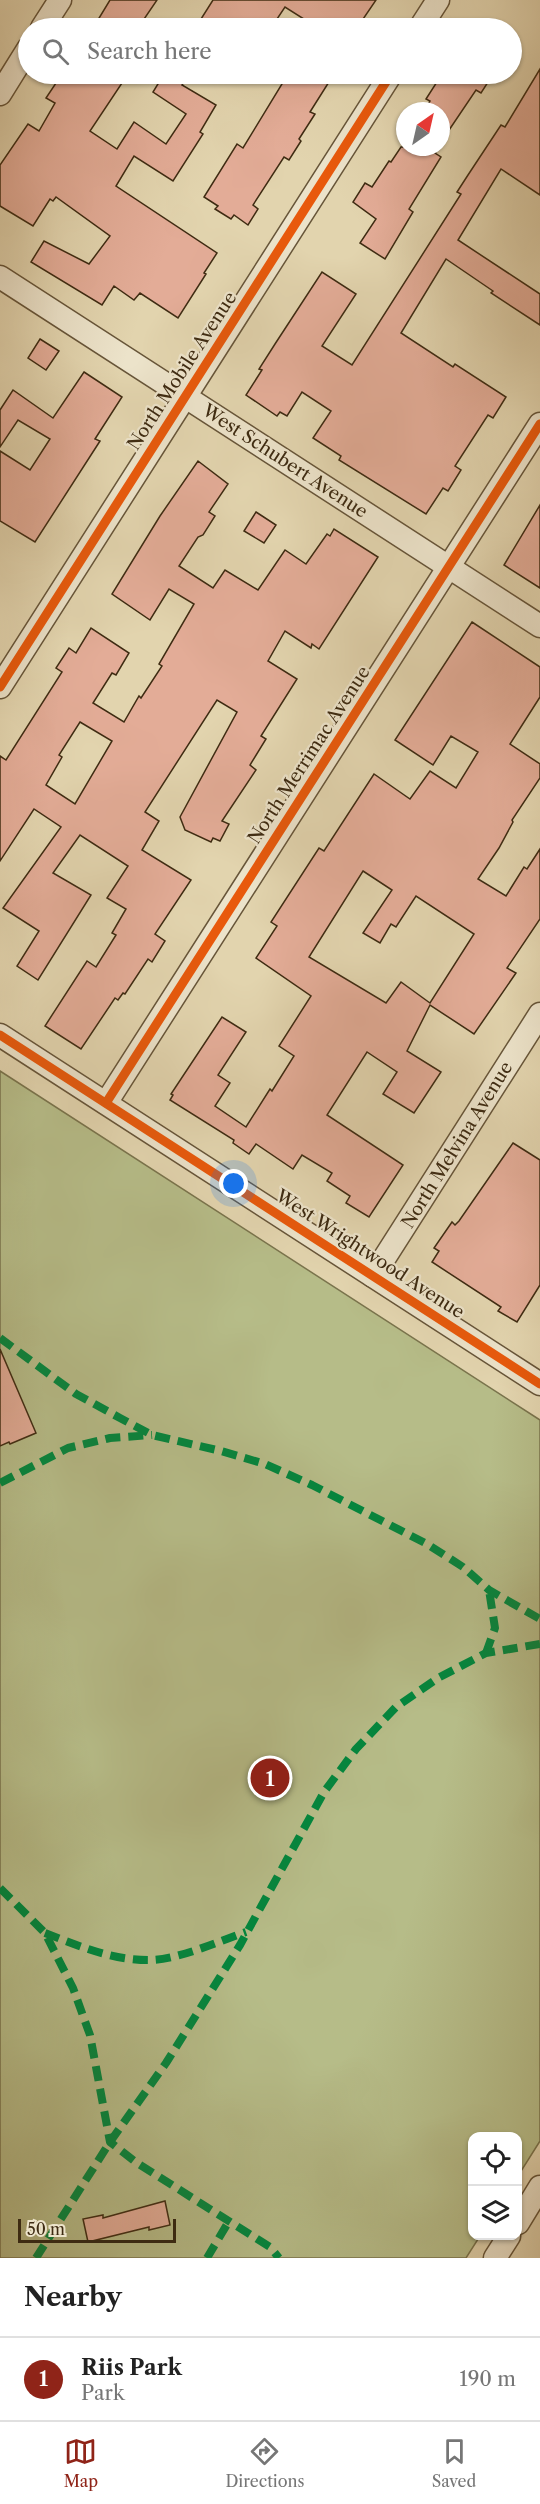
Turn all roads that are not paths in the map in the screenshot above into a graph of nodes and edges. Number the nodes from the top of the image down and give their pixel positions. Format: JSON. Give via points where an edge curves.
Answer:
{"nodes":[{"id":1,"x":60,"y":0,"type":"edge"},
{"id":2,"x":438,"y":0,"type":"edge"},
{"id":3,"x":48,"y":18,"type":"edge"},
{"id":4,"x":426,"y":18,"type":"edge"},
{"id":5,"x":18,"y":65,"type":"edge"},
{"id":6,"x":385,"y":84,"type":"edge"},
{"id":7,"x":0,"y":94,"type":"edge"},
{"id":8,"x":0,"y":277,"type":"edge"},
{"id":9,"x":185,"y":396,"type":"junction"},
{"id":10,"x":540,"y":424,"type":"edge"},
{"id":11,"x":449,"y":567,"type":"junction"},
{"id":12,"x":540,"y":626,"type":"edge"},
{"id":13,"x":0,"y":687,"type":"edge"},
{"id":14,"x":540,"y":1014,"type":"edge"},
{"id":15,"x":0,"y":1035,"type":"edge"},
{"id":16,"x":106,"y":1103,"type":"junction"},
{"id":17,"x":373,"y":1276,"type":"junction"},
{"id":18,"x":540,"y":1384,"type":"edge"},
{"id":19,"x":540,"y":2187,"type":"edge"},
{"id":20,"x":522,"y":2216,"type":"edge"},
{"id":21,"x":506,"y":2240,"type":"edge"},
{"id":22,"x":495,"y":2258,"type":"edge"}],
"edges":[{"from":1,"to":3,"type":"street"},
{"from":2,"to":4,"type":"street"},
{"from":5,"to":7,"type":"street"},
{"from":6,"to":9,"type":"street","name":"North Mobile Avenue"},
{"from":8,"to":9,"type":"street","name":"West Schubert Avenue"},
{"from":9,"to":11,"type":"street","name":"West Schubert Avenue"},
{"from":9,"to":13,"type":"street","name":"North Mobile Avenue"},
{"from":10,"to":11,"type":"street","name":"North Merrimac Avenue"},
{"from":11,"to":12,"type":"street","name":"West Schubert Avenue"},
{"from":11,"to":16,"type":"street","name":"North Merrimac Avenue"},
{"from":14,"to":17,"type":"street","name":"North Melvina Avenue"},
{"from":15,"to":16,"type":"street","name":"West Wrightwood Avenue"},
{"from":16,"to":17,"type":"street","name":"West Wrightwood Avenue"},
{"from":17,"to":18,"type":"street","name":"West Wrightwood Avenue"},
{"from":19,"to":20,"type":"street"},
{"from":21,"to":22,"type":"street"}]}
